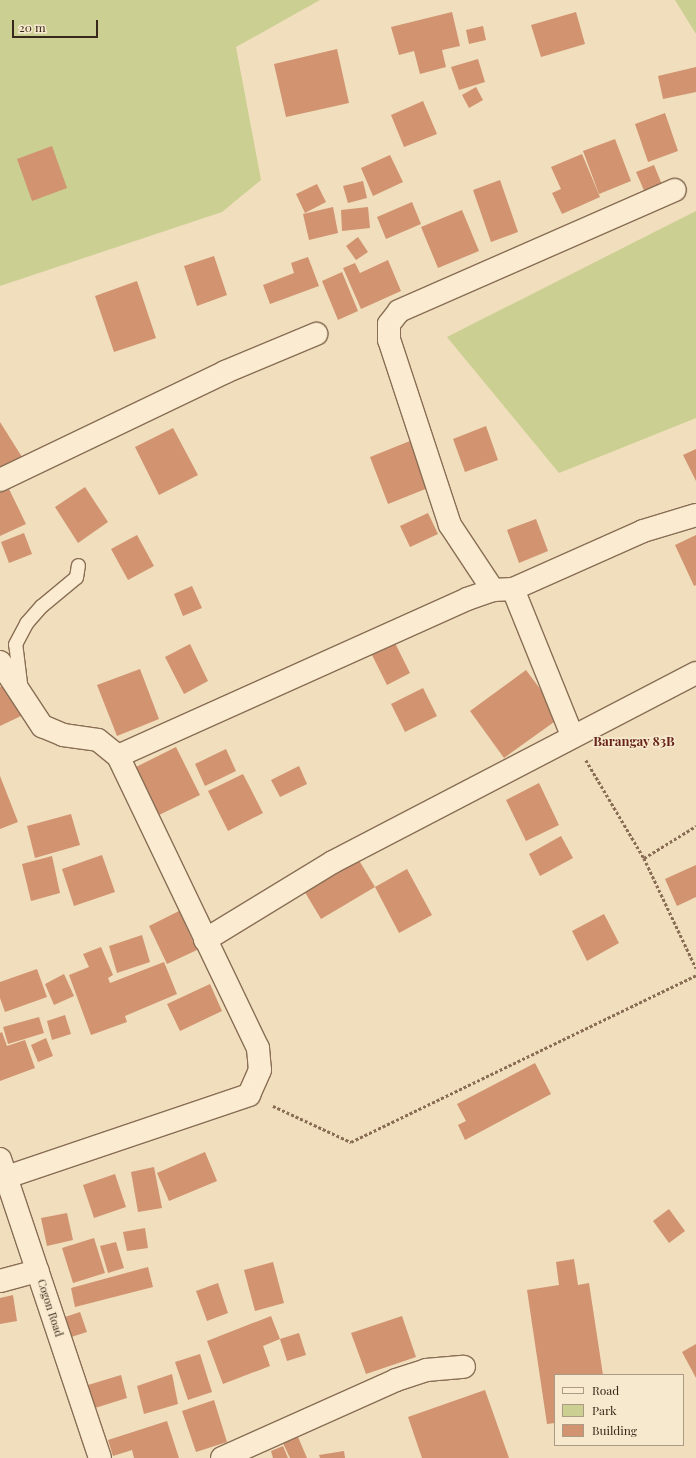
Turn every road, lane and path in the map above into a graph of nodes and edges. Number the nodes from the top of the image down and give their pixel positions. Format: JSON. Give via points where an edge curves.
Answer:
{"nodes":[{"id":1,"x":675,"y":190,"type":"dead end"},
{"id":2,"x":316,"y":334,"type":"dead end"},
{"id":3,"x":0,"y":480,"type":"edge"},
{"id":4,"x":696,"y":515,"type":"edge"},
{"id":5,"x":78,"y":565,"type":"dead end"},
{"id":6,"x":503,"y":590,"type":"junction"},
{"id":7,"x":0,"y":662,"type":"edge"},
{"id":8,"x":696,"y":673,"type":"edge"},
{"id":9,"x":23,"y":698,"type":"junction"},
{"id":10,"x":572,"y":735,"type":"junction"},
{"id":11,"x":118,"y":756,"type":"junction"},
{"id":12,"x":696,"y":826,"type":"edge"},
{"id":13,"x":644,"y":858,"type":"junction"},
{"id":14,"x":205,"y":940,"type":"junction"},
{"id":15,"x":696,"y":968,"type":"edge"},
{"id":16,"x":696,"y":975,"type":"edge"},
{"id":17,"x":249,"y":1095,"type":"junction"},
{"id":18,"x":3,"y":1168,"type":"edge"},
{"id":19,"x":38,"y":1271,"type":"junction"},
{"id":20,"x":0,"y":1280,"type":"edge"},
{"id":21,"x":464,"y":1367,"type":"dead end"},
{"id":22,"x":100,"y":1458,"type":"edge"},
{"id":23,"x":222,"y":1458,"type":"edge"}],
"edges":[{"from":1,"to":6,"type":"street","via":[[399,311],[389,324],[389,340],[450,526]]},
{"from":2,"to":3,"type":"street","via":[[225,372]]},
{"from":4,"to":6,"type":"street","via":[[644,531]]},
{"from":5,"to":9,"type":"lane","via":[[76,577],[41,606],[26,623],[15,644],[16,665]]},
{"from":6,"to":10,"type":"street"},
{"from":6,"to":11,"type":"street"},
{"from":7,"to":9,"type":"street"},
{"from":8,"to":10,"type":"street"},
{"from":9,"to":11,"type":"street","via":[[42,726],[49,731],[98,740]]},
{"from":10,"to":13,"type":"path"},
{"from":10,"to":14,"type":"street","via":[[333,862]]},
{"from":11,"to":14,"type":"street"},
{"from":12,"to":13,"type":"path"},
{"from":13,"to":15,"type":"path"},
{"from":14,"to":17,"type":"street","via":[[258,1048],[260,1070]]},
{"from":16,"to":17,"type":"path","via":[[351,1142]]},
{"from":17,"to":18,"type":"street"},
{"from":18,"to":19,"type":"street","name":"Cogon Road"},
{"from":19,"to":20,"type":"street"},
{"from":19,"to":22,"type":"street","name":"Cogon Road"},
{"from":21,"to":23,"type":"street","via":[[426,1370],[396,1380]]}]}
